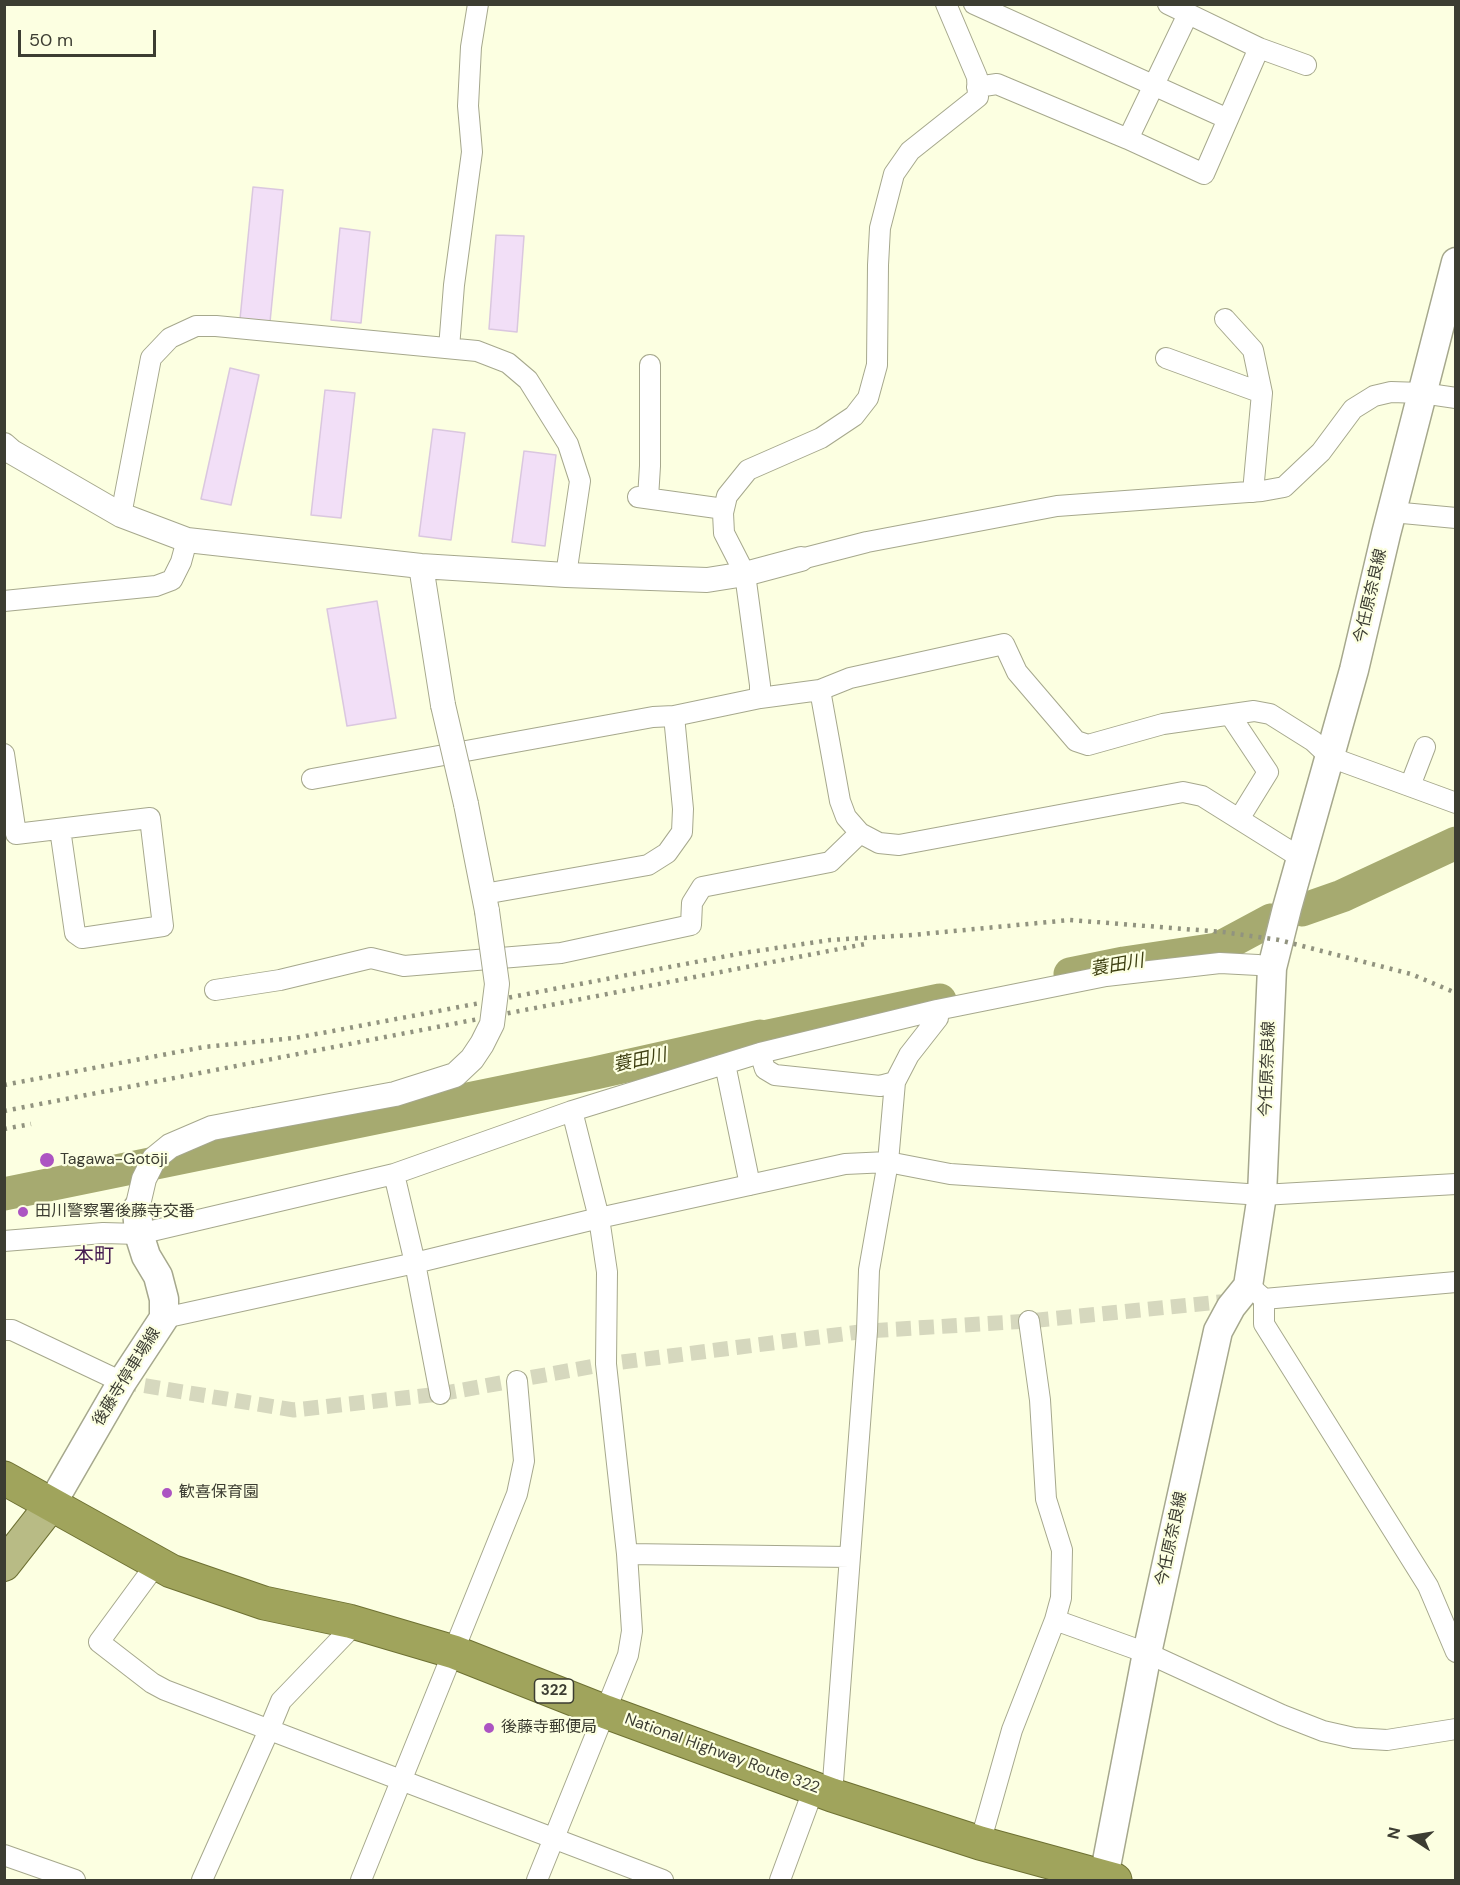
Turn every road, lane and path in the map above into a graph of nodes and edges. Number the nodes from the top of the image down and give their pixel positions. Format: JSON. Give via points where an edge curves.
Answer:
{"nodes":[{"id":1,"x":478,"y":4,"type":"edge"},
{"id":2,"x":946,"y":4,"type":"edge"},
{"id":3,"x":974,"y":4,"type":"edge"},
{"id":4,"x":1168,"y":4,"type":"edge"},
{"id":5,"x":1188,"y":14,"type":"junction"},
{"id":6,"x":1259,"y":48,"type":"junction"},
{"id":7,"x":1306,"y":65,"type":"dead end"},
{"id":8,"x":1154,"y":85,"type":"junction"},
{"id":9,"x":977,"y":87,"type":"junction"},
{"id":10,"x":1228,"y":119,"type":"junction"},
{"id":11,"x":1128,"y":139,"type":"junction"},
{"id":12,"x":1455,"y":262,"type":"edge"},
{"id":13,"x":1225,"y":319,"type":"dead end"},
{"id":14,"x":449,"y":348,"type":"junction"},
{"id":15,"x":1166,"y":358,"type":"dead end"},
{"id":16,"x":650,"y":365,"type":"dead end"},
{"id":17,"x":1262,"y":393,"type":"junction"},
{"id":18,"x":1422,"y":393,"type":"junction"},
{"id":19,"x":1455,"y":398,"type":"edge"},
{"id":20,"x":4,"y":446,"type":"edge"},
{"id":21,"x":1253,"y":492,"type":"junction"},
{"id":22,"x":724,"y":509,"type":"junction"},
{"id":23,"x":1392,"y":512,"type":"junction"},
{"id":24,"x":122,"y":515,"type":"junction"},
{"id":25,"x":1455,"y":518,"type":"edge"},
{"id":26,"x":187,"y":540,"type":"junction"},
{"id":27,"x":801,"y":559,"type":"joint"},
{"id":28,"x":421,"y":566,"type":"junction"},
{"id":29,"x":745,"y":574,"type":"junction"},
{"id":30,"x":566,"y":575,"type":"junction"},
{"id":31,"x":4,"y":601,"type":"edge"},
{"id":32,"x":820,"y":690,"type":"junction"},
{"id":33,"x":760,"y":698,"type":"junction"},
{"id":34,"x":1230,"y":715,"type":"junction"},
{"id":35,"x":674,"y":716,"type":"junction"},
{"id":36,"x":1425,"y":747,"type":"dead end"},
{"id":37,"x":4,"y":754,"type":"edge"},
{"id":38,"x":1330,"y":757,"type":"junction"},
{"id":39,"x":312,"y":779,"type":"dead end"},
{"id":40,"x":1410,"y":786,"type":"junction"},
{"id":41,"x":1455,"y":803,"type":"edge"},
{"id":42,"x":1239,"y":819,"type":"junction"},
{"id":43,"x":60,"y":829,"type":"junction"},
{"id":44,"x":860,"y":833,"type":"junction"},
{"id":45,"x":1301,"y":858,"type":"junction"},
{"id":46,"x":485,"y":903,"type":"junction"},
{"id":47,"x":1272,"y":968,"type":"junction"},
{"id":48,"x":215,"y":990,"type":"dead end"},
{"id":49,"x":937,"y":1010,"type":"junction"},
{"id":50,"x":760,"y":1053,"type":"junction"},
{"id":51,"x":725,"y":1064,"type":"junction"},
{"id":52,"x":895,"y":1082,"type":"junction"},
{"id":53,"x":572,"y":1111,"type":"junction"},
{"id":54,"x":888,"y":1162,"type":"junction"},
{"id":55,"x":394,"y":1174,"type":"junction"},
{"id":56,"x":1455,"y":1184,"type":"edge"},
{"id":57,"x":750,"y":1185,"type":"junction"},
{"id":58,"x":1262,"y":1195,"type":"junction"},
{"id":59,"x":599,"y":1218,"type":"junction"},
{"id":60,"x":138,"y":1221,"type":"junction"},
{"id":61,"x":4,"y":1241,"type":"edge"},
{"id":62,"x":415,"y":1263,"type":"junction"},
{"id":63,"x":1455,"y":1282,"type":"edge"},
{"id":64,"x":1256,"y":1292,"type":"junction"},
{"id":65,"x":164,"y":1318,"type":"junction"},
{"id":66,"x":1029,"y":1321,"type":"dead end"},
{"id":67,"x":7,"y":1327,"type":"edge"},
{"id":68,"x":517,"y":1381,"type":"dead end"},
{"id":69,"x":122,"y":1382,"type":"junction"},
{"id":70,"x":440,"y":1394,"type":"dead end"},
{"id":71,"x":4,"y":1478,"type":"edge"},
{"id":72,"x":51,"y":1505,"type":"junction"},
{"id":73,"x":627,"y":1554,"type":"junction"},
{"id":74,"x":850,"y":1557,"type":"junction"},
{"id":75,"x":157,"y":1563,"type":"junction"},
{"id":76,"x":4,"y":1565,"type":"edge"},
{"id":77,"x":1055,"y":1620,"type":"junction"},
{"id":78,"x":357,"y":1623,"type":"junction"},
{"id":79,"x":454,"y":1652,"type":"junction"},
{"id":80,"x":1455,"y":1652,"type":"edge"},
{"id":81,"x":1147,"y":1653,"type":"junction"},
{"id":82,"x":606,"y":1712,"type":"junction"},
{"id":83,"x":1455,"y":1729,"type":"edge"},
{"id":84,"x":269,"y":1730,"type":"junction"},
{"id":85,"x":401,"y":1779,"type":"junction"},
{"id":86,"x":823,"y":1791,"type":"junction"},
{"id":87,"x":554,"y":1838,"type":"junction"},
{"id":88,"x":980,"y":1843,"type":"junction"},
{"id":89,"x":4,"y":1855,"type":"edge"},
{"id":90,"x":1107,"y":1879,"type":"edge"},
{"id":91,"x":75,"y":1881,"type":"edge"},
{"id":92,"x":202,"y":1881,"type":"edge"},
{"id":93,"x":361,"y":1881,"type":"edge"},
{"id":94,"x":537,"y":1881,"type":"edge"},
{"id":95,"x":663,"y":1881,"type":"edge"},
{"id":96,"x":780,"y":1881,"type":"edge"}],
"edges":[{"from":1,"to":14,"type":"street","via":[[468,106],[471,152]]},
{"from":2,"to":9,"type":"street","via":[[977,77]]},
{"from":3,"to":8,"type":"street"},
{"from":4,"to":5,"type":"street"},
{"from":5,"to":6,"type":"street"},
{"from":5,"to":8,"type":"street"},
{"from":6,"to":7,"type":"street"},
{"from":6,"to":10,"type":"street"},
{"from":8,"to":10,"type":"street"},
{"from":8,"to":11,"type":"street"},
{"from":9,"to":11,"type":"street","via":[[997,84]]},
{"from":9,"to":22,"type":"street","via":[[978,97],[910,152],[894,174],[880,228],[877,365],[868,398],[854,416],[821,438],[748,470],[727,496]]},
{"from":10,"to":11,"type":"street","via":[[1204,174]]},
{"from":12,"to":18,"type":"main road","name":"今任原奈良線"},
{"from":13,"to":17,"type":"street","via":[[1253,350]]},
{"from":14,"to":24,"type":"street","via":[[216,326],[196,326],[170,338],[151,358]]},
{"from":14,"to":30,"type":"street","via":[[477,351],[508,363],[528,380],[568,444],[580,481]]},
{"from":15,"to":17,"type":"street"},
{"from":16,"to":22,"type":"street","via":[[650,466],[643,497]]},
{"from":17,"to":21,"type":"street"},
{"from":18,"to":19,"type":"street"},
{"from":18,"to":21,"type":"street","via":[[1374,396],[1353,409],[1321,452],[1284,487]]},
{"from":18,"to":23,"type":"main road","name":"今任原奈良線"},
{"from":20,"to":24,"type":"street"},
{"from":21,"to":27,"type":"street","via":[[1057,506],[867,542]]},
{"from":22,"to":29,"type":"street","via":[[724,533]]},
{"from":23,"to":25,"type":"street"},
{"from":23,"to":38,"type":"main road","name":"今任原奈良線"},
{"from":24,"to":26,"type":"street"},
{"from":26,"to":28,"type":"street"},
{"from":26,"to":31,"type":"street","via":[[172,580],[156,586]]},
{"from":27,"to":29,"type":"street"},
{"from":28,"to":30,"type":"street"},
{"from":28,"to":46,"type":"street","bridge":true,"via":[[443,705]]},
{"from":29,"to":30,"type":"street","via":[[706,580]]},
{"from":29,"to":33,"type":"street"},
{"from":32,"to":33,"type":"street"},
{"from":32,"to":34,"type":"street","via":[[850,678],[1004,644],[1017,672],[1076,741],[1088,745],[1163,724]]},
{"from":32,"to":44,"type":"street","via":[[840,801],[846,817]]},
{"from":33,"to":35,"type":"street"},
{"from":34,"to":38,"type":"street","via":[[1254,711],[1270,714],[1313,741]]},
{"from":34,"to":42,"type":"street","via":[[1268,772]]},
{"from":35,"to":39,"type":"street"},
{"from":35,"to":46,"type":"street","via":[[682,831],[667,853],[648,865]]},
{"from":36,"to":40,"type":"street"},
{"from":37,"to":43,"type":"street","via":[[16,834]]},
{"from":38,"to":40,"type":"street"},
{"from":38,"to":45,"type":"main road","name":"今任原奈良線"},
{"from":40,"to":41,"type":"street"},
{"from":42,"to":44,"type":"street","via":[[1202,796],[1183,792],[899,845],[879,843]]},
{"from":42,"to":45,"type":"street"},
{"from":43,"to":43,"type":"street","via":[[150,818],[163,927],[82,938],[75,933]]},
{"from":44,"to":48,"type":"street","via":[[830,862],[702,886],[692,903],[691,925],[561,953],[404,966],[371,958],[280,980]]},
{"from":45,"to":47,"type":"main road","name":"今任原奈良線"},
{"from":46,"to":60,"type":"street","bridge":true,"via":[[497,984],[492,1024],[472,1059],[455,1075],[395,1094],[212,1128],[170,1146],[154,1159],[144,1179]]},
{"from":47,"to":49,"type":"street","via":[[1220,963],[1106,976]]},
{"from":47,"to":58,"type":"main road","name":"今任原奈良線"},
{"from":49,"to":50,"type":"street"},
{"from":49,"to":52,"type":"street","via":[[938,1018],[909,1055]]},
{"from":50,"to":51,"type":"street"},
{"from":50,"to":52,"type":"street","via":[[765,1069],[775,1076],[880,1086]]},
{"from":51,"to":53,"type":"street"},
{"from":51,"to":57,"type":"street"},
{"from":52,"to":54,"type":"street"},
{"from":53,"to":55,"type":"street"},
{"from":53,"to":59,"type":"street"},
{"from":54,"to":57,"type":"street","via":[[845,1164]]},
{"from":54,"to":58,"type":"street","via":[[950,1174]]},
{"from":54,"to":74,"type":"street","via":[[869,1270]]},
{"from":55,"to":60,"type":"street"},
{"from":55,"to":62,"type":"street"},
{"from":56,"to":58,"type":"street"},
{"from":57,"to":59,"type":"street"},
{"from":58,"to":64,"type":"main road","name":"今任原奈良線"},
{"from":59,"to":62,"type":"street"},
{"from":59,"to":73,"type":"street","via":[[607,1272],[606,1364]]},
{"from":60,"to":61,"type":"street","via":[[103,1233]]},
{"from":60,"to":65,"type":"main road","name":"後藤寺停車場線","via":[[146,1256],[158,1276]]},
{"from":62,"to":65,"type":"street"},
{"from":62,"to":70,"type":"street"},
{"from":63,"to":64,"type":"street"},
{"from":64,"to":80,"type":"street","via":[[1264,1324],[1428,1586]]},
{"from":64,"to":81,"type":"main road","name":"今任原奈良線","via":[[1231,1307],[1218,1331]]},
{"from":65,"to":69,"type":"main road","name":"後藤寺停車場線"},
{"from":66,"to":77,"type":"street","via":[[1040,1400],[1046,1500],[1062,1550],[1061,1598]]},
{"from":67,"to":69,"type":"street"},
{"from":68,"to":79,"type":"street","via":[[524,1461],[518,1494]]},
{"from":69,"to":72,"type":"main road","name":"後藤寺停車場線"},
{"from":71,"to":72,"type":"highway","name":"National Highway Route 322","number":"322"},
{"from":72,"to":75,"type":"highway","name":"National Highway Route 322","number":"322"},
{"from":72,"to":76,"type":"main road"},
{"from":73,"to":74,"type":"street"},
{"from":73,"to":82,"type":"street","via":[[632,1631],[628,1655]]},
{"from":74,"to":86,"type":"street"},
{"from":75,"to":78,"type":"highway","name":"National Highway Route 322","number":"322","via":[[264,1603]]},
{"from":75,"to":84,"type":"street","via":[[99,1642],[165,1690]]},
{"from":77,"to":81,"type":"street"},
{"from":77,"to":88,"type":"street","via":[[1012,1730]]},
{"from":78,"to":79,"type":"highway","name":"National Highway Route 322","number":"322"},
{"from":78,"to":84,"type":"street","via":[[280,1701]]},
{"from":79,"to":82,"type":"highway","name":"National Highway Route 322","number":"322"},
{"from":79,"to":85,"type":"street"},
{"from":81,"to":83,"type":"street","via":[[1323,1731],[1387,1740]]},
{"from":81,"to":90,"type":"main road","name":"今任原奈良線"},
{"from":82,"to":86,"type":"highway","name":"National Highway Route 322","number":"322"},
{"from":82,"to":87,"type":"street"},
{"from":84,"to":85,"type":"street"},
{"from":84,"to":92,"type":"street"},
{"from":85,"to":87,"type":"street"},
{"from":85,"to":93,"type":"street"},
{"from":86,"to":88,"type":"highway","name":"National Highway Route 322","number":"322"},
{"from":86,"to":96,"type":"street"},
{"from":87,"to":94,"type":"street"},
{"from":87,"to":95,"type":"street"},
{"from":88,"to":90,"type":"highway","name":"National Highway Route 322","number":"322"},
{"from":89,"to":91,"type":"street"}]}
